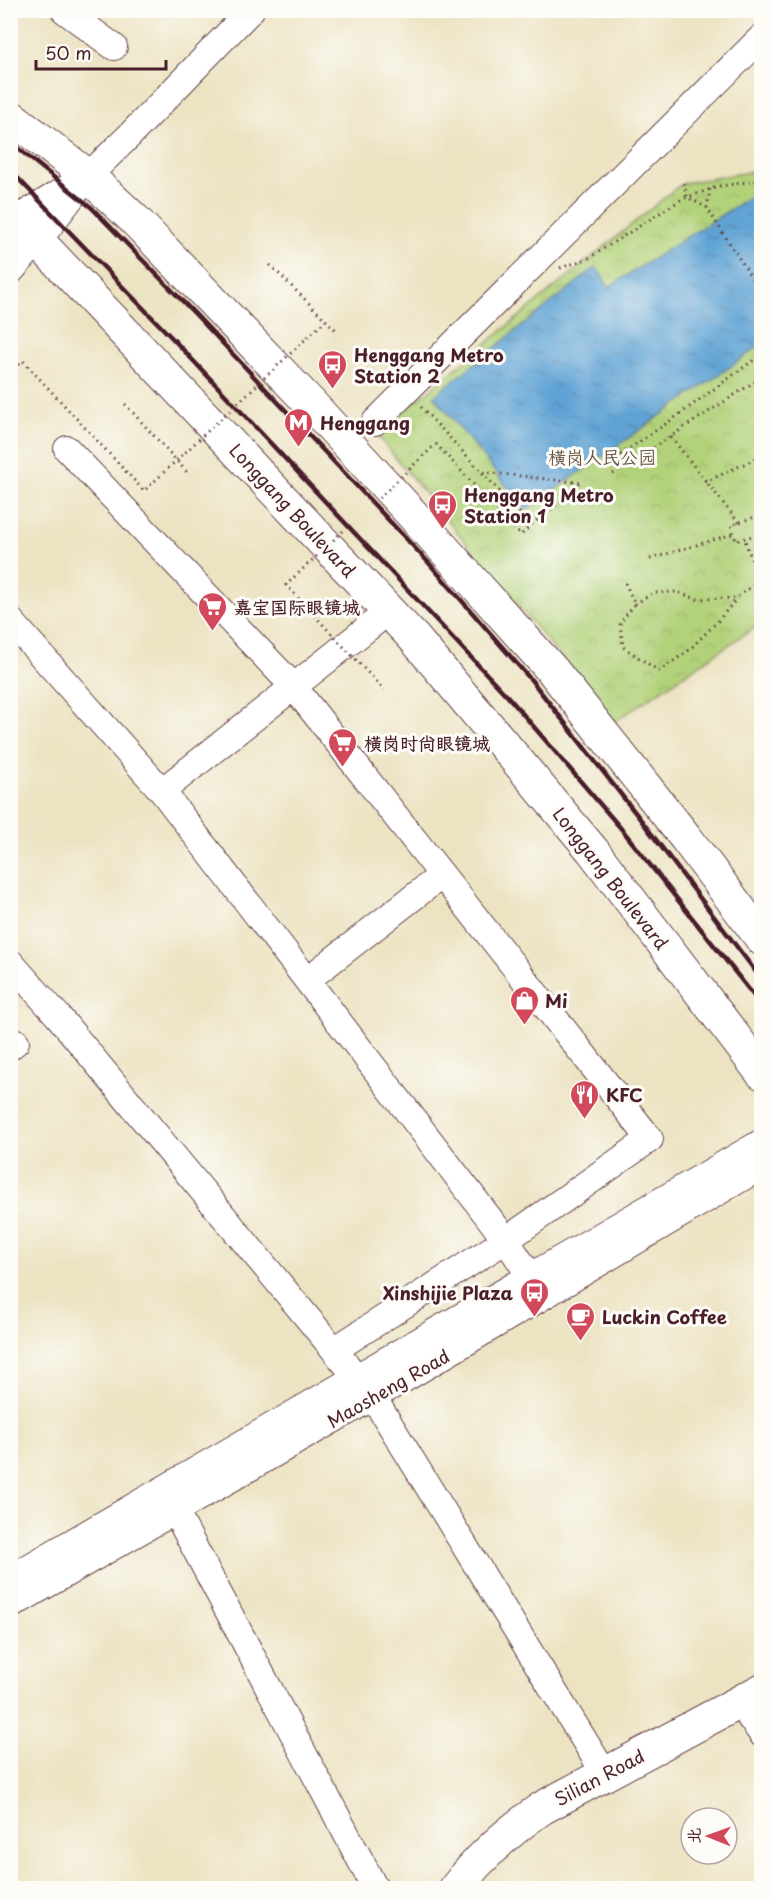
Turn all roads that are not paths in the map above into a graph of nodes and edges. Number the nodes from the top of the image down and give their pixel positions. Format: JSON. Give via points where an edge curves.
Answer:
{"nodes":[{"id":1,"x":64,"y":10,"type":"edge"},
{"id":2,"x":251,"y":10,"type":"edge"},
{"id":3,"x":762,"y":37,"type":"edge"},
{"id":4,"x":114,"y":47,"type":"dead end"},
{"id":5,"x":10,"y":116,"type":"edge"},
{"id":6,"x":88,"y":176,"type":"junction"},
{"id":7,"x":19,"y":224,"type":"edge"},
{"id":8,"x":10,"y":272,"type":"edge"},
{"id":9,"x":375,"y":422,"type":"dead end"},
{"id":10,"x":67,"y":449,"type":"dead end"},
{"id":11,"x":388,"y":611,"type":"junction"},
{"id":12,"x":10,"y":620,"type":"edge"},
{"id":13,"x":294,"y":687,"type":"junction"},
{"id":14,"x":162,"y":792,"type":"junction"},
{"id":15,"x":442,"y":875,"type":"junction"},
{"id":16,"x":762,"y":939,"type":"edge"},
{"id":17,"x":10,"y":962,"type":"edge"},
{"id":18,"x":307,"y":980,"type":"junction"},
{"id":19,"x":762,"y":1073,"type":"edge"},
{"id":20,"x":762,"y":1142,"type":"edge"},
{"id":21,"x":762,"y":1166,"type":"edge"},
{"id":22,"x":506,"y":1240,"type":"junction"},
{"id":23,"x":530,"y":1276,"type":"junction"},
{"id":24,"x":334,"y":1350,"type":"junction"},
{"id":25,"x":357,"y":1377,"type":"junction"},
{"id":26,"x":373,"y":1397,"type":"junction"},
{"id":27,"x":175,"y":1511,"type":"junction"},
{"id":28,"x":10,"y":1578,"type":"edge"},
{"id":29,"x":10,"y":1606,"type":"edge"},
{"id":30,"x":759,"y":1713,"type":"edge"},
{"id":31,"x":605,"y":1774,"type":"junction"},
{"id":32,"x":375,"y":1888,"type":"edge"},
{"id":33,"x":456,"y":1888,"type":"edge"},
{"id":34,"x":481,"y":1888,"type":"edge"}],
"edges":[{"from":1,"to":4,"type":"street"},
{"from":2,"to":6,"type":"street"},
{"from":3,"to":9,"type":"street"},
{"from":5,"to":6,"type":"main road"},
{"from":6,"to":7,"type":"street"},
{"from":6,"to":16,"type":"main road","via":[[311,404],[545,662]]},
{"from":7,"to":8,"type":"street"},
{"from":7,"to":11,"type":"main road","name":"Longgang Boulevard"},
{"from":10,"to":13,"type":"street"},
{"from":11,"to":13,"type":"street"},
{"from":11,"to":19,"type":"main road","name":"Longgang Boulevard","via":[[593,851]]},
{"from":12,"to":14,"type":"street"},
{"from":13,"to":14,"type":"street"},
{"from":13,"to":15,"type":"street"},
{"from":14,"to":18,"type":"street"},
{"from":15,"to":18,"type":"street"},
{"from":15,"to":22,"type":"street","via":[[650,1139]]},
{"from":17,"to":24,"type":"street"},
{"from":18,"to":22,"type":"street"},
{"from":20,"to":23,"type":"street","name":"Maosheng Road"},
{"from":21,"to":26,"type":"street","name":"Maosheng Road"},
{"from":22,"to":23,"type":"street"},
{"from":22,"to":24,"type":"street"},
{"from":23,"to":25,"type":"street","name":"Maosheng Road"},
{"from":24,"to":25,"type":"street"},
{"from":25,"to":26,"type":"street"},
{"from":25,"to":28,"type":"street","name":"Maosheng Road"},
{"from":26,"to":27,"type":"street","name":"Maosheng Road"},
{"from":26,"to":31,"type":"street"},
{"from":27,"to":29,"type":"street","name":"Maosheng Road"},
{"from":27,"to":32,"type":"street"},
{"from":30,"to":31,"type":"main road","name":"Silian Road"},
{"from":30,"to":34,"type":"main road","name":"Silian Road","via":[[542,1829]]},
{"from":31,"to":33,"type":"main road","name":"Silian Road","via":[[516,1826]]}]}
